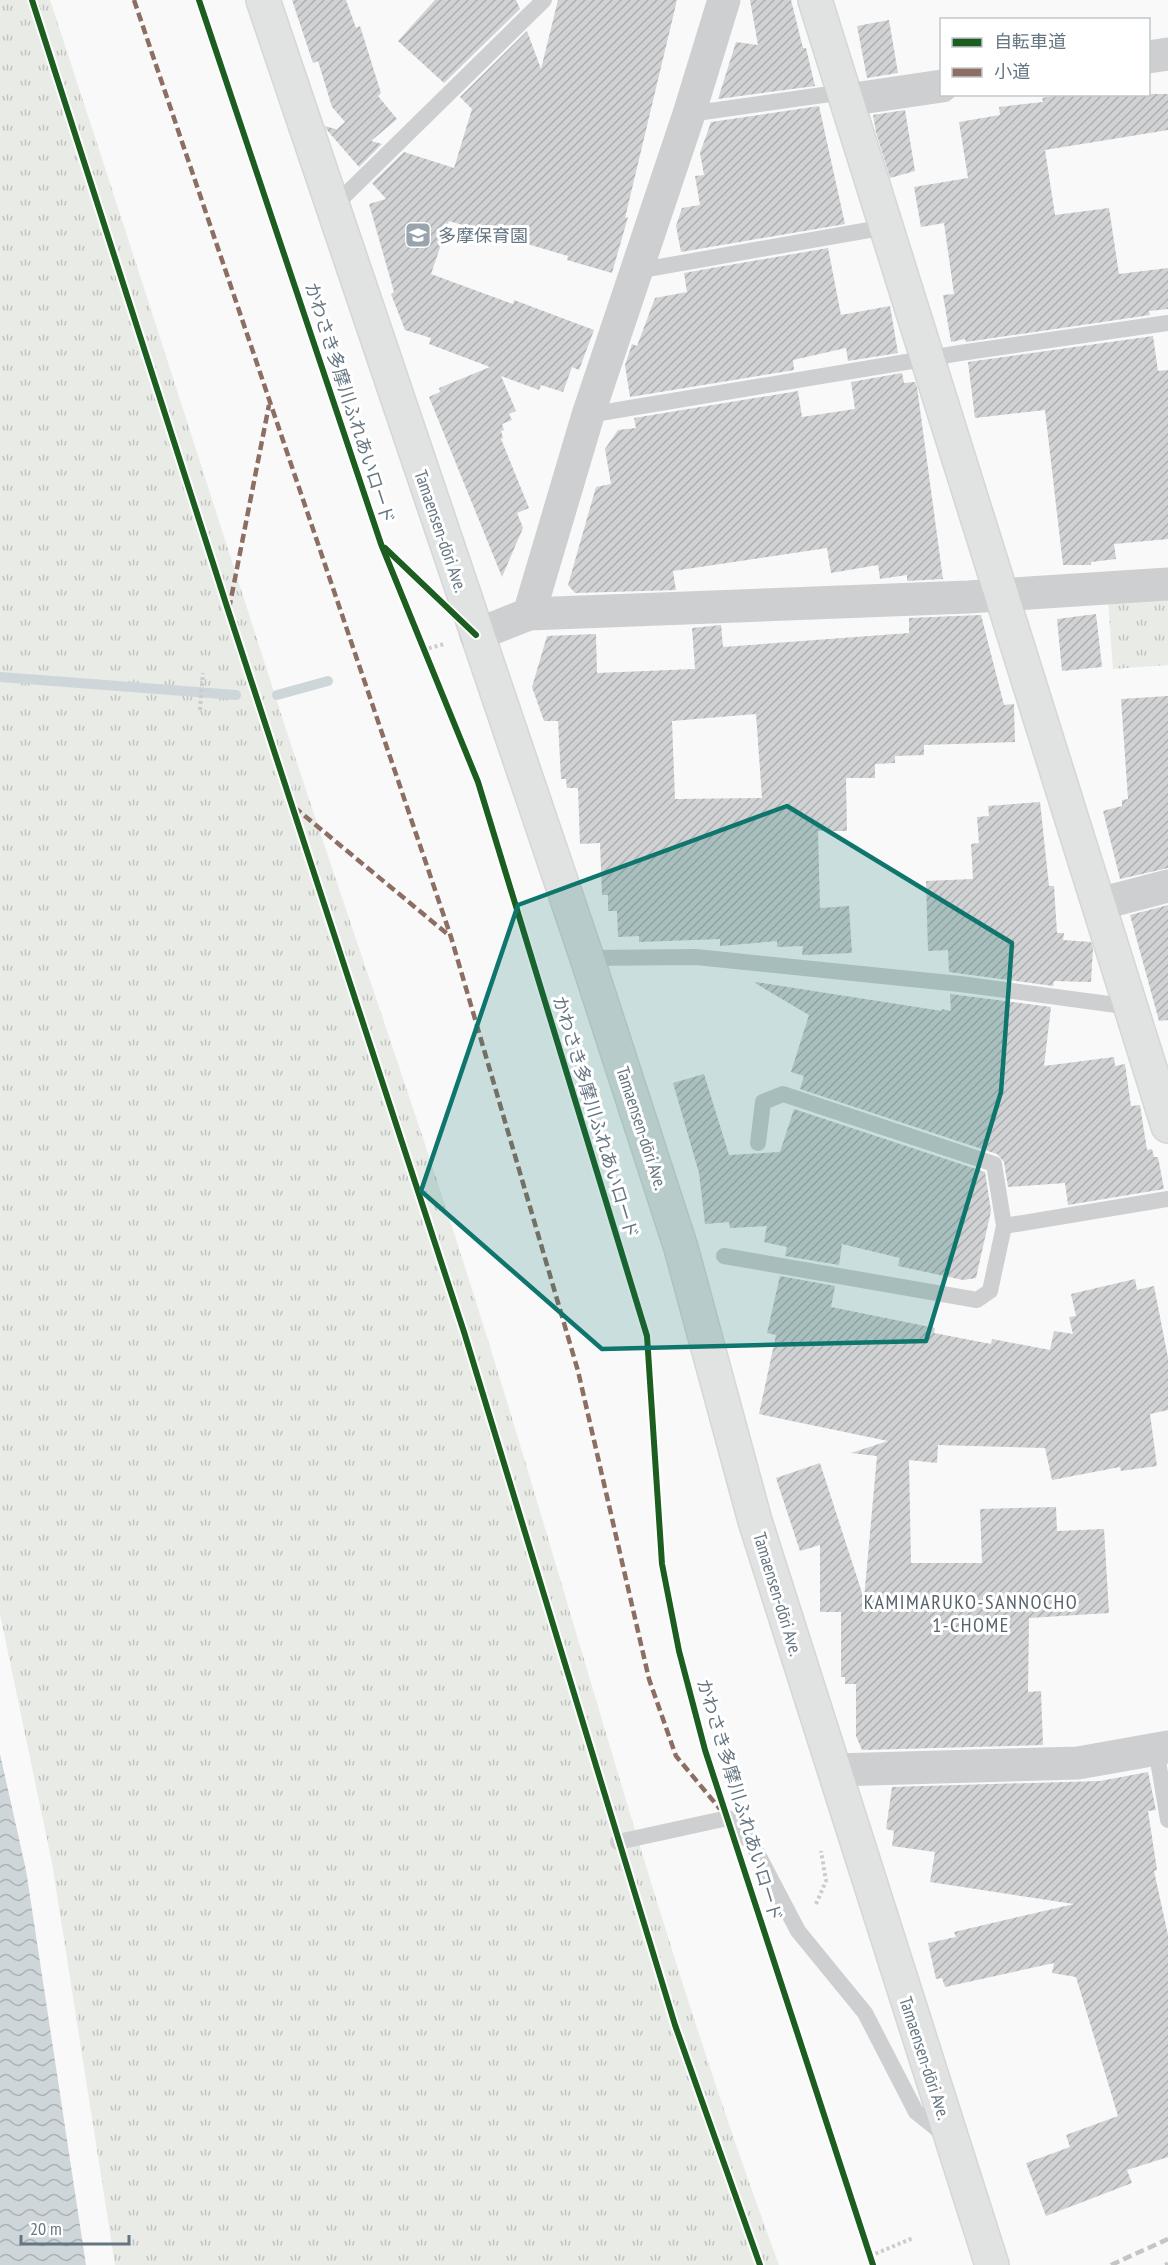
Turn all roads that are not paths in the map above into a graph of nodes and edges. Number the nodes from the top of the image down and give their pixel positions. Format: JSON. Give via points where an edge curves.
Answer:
{"nodes":[{"id":1,"x":263,"y":0,"type":"edge"},
{"id":2,"x":544,"y":0,"type":"edge"},
{"id":3,"x":724,"y":0,"type":"edge"},
{"id":4,"x":815,"y":0,"type":"edge"},
{"id":5,"x":1168,"y":54,"type":"edge"},
{"id":6,"x":1150,"y":57,"type":"edge"},
{"id":7,"x":940,"y":86,"type":"edge"},
{"id":8,"x":845,"y":96,"type":"junction"},
{"id":9,"x":689,"y":114,"type":"junction"},
{"id":10,"x":333,"y":207,"type":"junction"},
{"id":11,"x":886,"y":227,"type":"junction"},
{"id":12,"x":636,"y":271,"type":"junction"},
{"id":13,"x":1168,"y":323,"type":"edge"},
{"id":14,"x":927,"y":358,"type":"junction"},
{"id":15,"x":588,"y":415,"type":"junction"},
{"id":16,"x":1168,"y":584,"type":"edge"},
{"id":17,"x":1002,"y":595,"type":"junction"},
{"id":18,"x":529,"y":614,"type":"junction"},
{"id":19,"x":476,"y":635,"type":"junction"},
{"id":20,"x":1168,"y":886,"type":"edge"},
{"id":21,"x":1099,"y":904,"type":"junction"},
{"id":22,"x":587,"y":958,"type":"junction"},
{"id":23,"x":1131,"y":1007,"type":"junction"},
{"id":24,"x":1168,"y":1126,"type":"edge"},
{"id":25,"x":758,"y":1143,"type":"dead end"},
{"id":26,"x":1168,"y":1199,"type":"edge"},
{"id":27,"x":1004,"y":1226,"type":"junction"},
{"id":28,"x":724,"y":1256,"type":"dead end"},
{"id":29,"x":1162,"y":1748,"type":"edge"},
{"id":30,"x":834,"y":1770,"type":"junction"},
{"id":31,"x":1168,"y":1820,"type":"edge"},
{"id":32,"x":618,"y":1842,"type":"dead end"},
{"id":33,"x":951,"y":2141,"type":"junction"},
{"id":34,"x":992,"y":2265,"type":"edge"}],
"edges":[{"from":1,"to":10,"type":"main road","name":"Tamaensen-dōri Ave."},
{"from":2,"to":10,"type":"lane"},
{"from":3,"to":9,"type":"street"},
{"from":4,"to":8,"type":"main road"},
{"from":5,"to":6,"type":"street"},
{"from":7,"to":8,"type":"street"},
{"from":8,"to":9,"type":"lane"},
{"from":8,"to":11,"type":"main road"},
{"from":9,"to":12,"type":"street"},
{"from":10,"to":19,"type":"main road","name":"Tamaensen-dōri Ave."},
{"from":11,"to":12,"type":"lane"},
{"from":11,"to":14,"type":"main road"},
{"from":12,"to":15,"type":"street"},
{"from":13,"to":14,"type":"lane"},
{"from":14,"to":15,"type":"lane"},
{"from":14,"to":17,"type":"main road"},
{"from":15,"to":18,"type":"street"},
{"from":16,"to":17,"type":"street"},
{"from":17,"to":18,"type":"street"},
{"from":17,"to":21,"type":"main road"},
{"from":18,"to":19,"type":"street"},
{"from":19,"to":22,"type":"main road","name":"Tamaensen-dōri Ave."},
{"from":20,"to":21,"type":"street"},
{"from":21,"to":23,"type":"main road"},
{"from":22,"to":23,"type":"lane","via":[[696,957],[960,984]]},
{"from":22,"to":30,"type":"main road","name":"Tamaensen-dōri Ave.","via":[[681,1248],[755,1521]]},
{"from":23,"to":24,"type":"main road"},
{"from":25,"to":27,"type":"lane","via":[[763,1102],[783,1094],[994,1164]]},
{"from":26,"to":27,"type":"lane"},
{"from":27,"to":28,"type":"lane","via":[[990,1291],[977,1300]]},
{"from":29,"to":30,"type":"street","via":[[1078,1763]]},
{"from":29,"to":31,"type":"lane"},
{"from":30,"to":33,"type":"main road","name":"Tamaensen-dōri Ave."},
{"from":32,"to":33,"type":"lane","via":[[728,1818],[753,1845],[798,1931],[865,2013],[916,2112]]},
{"from":33,"to":34,"type":"main road","name":"Tamaensen-dōri Ave."}]}
